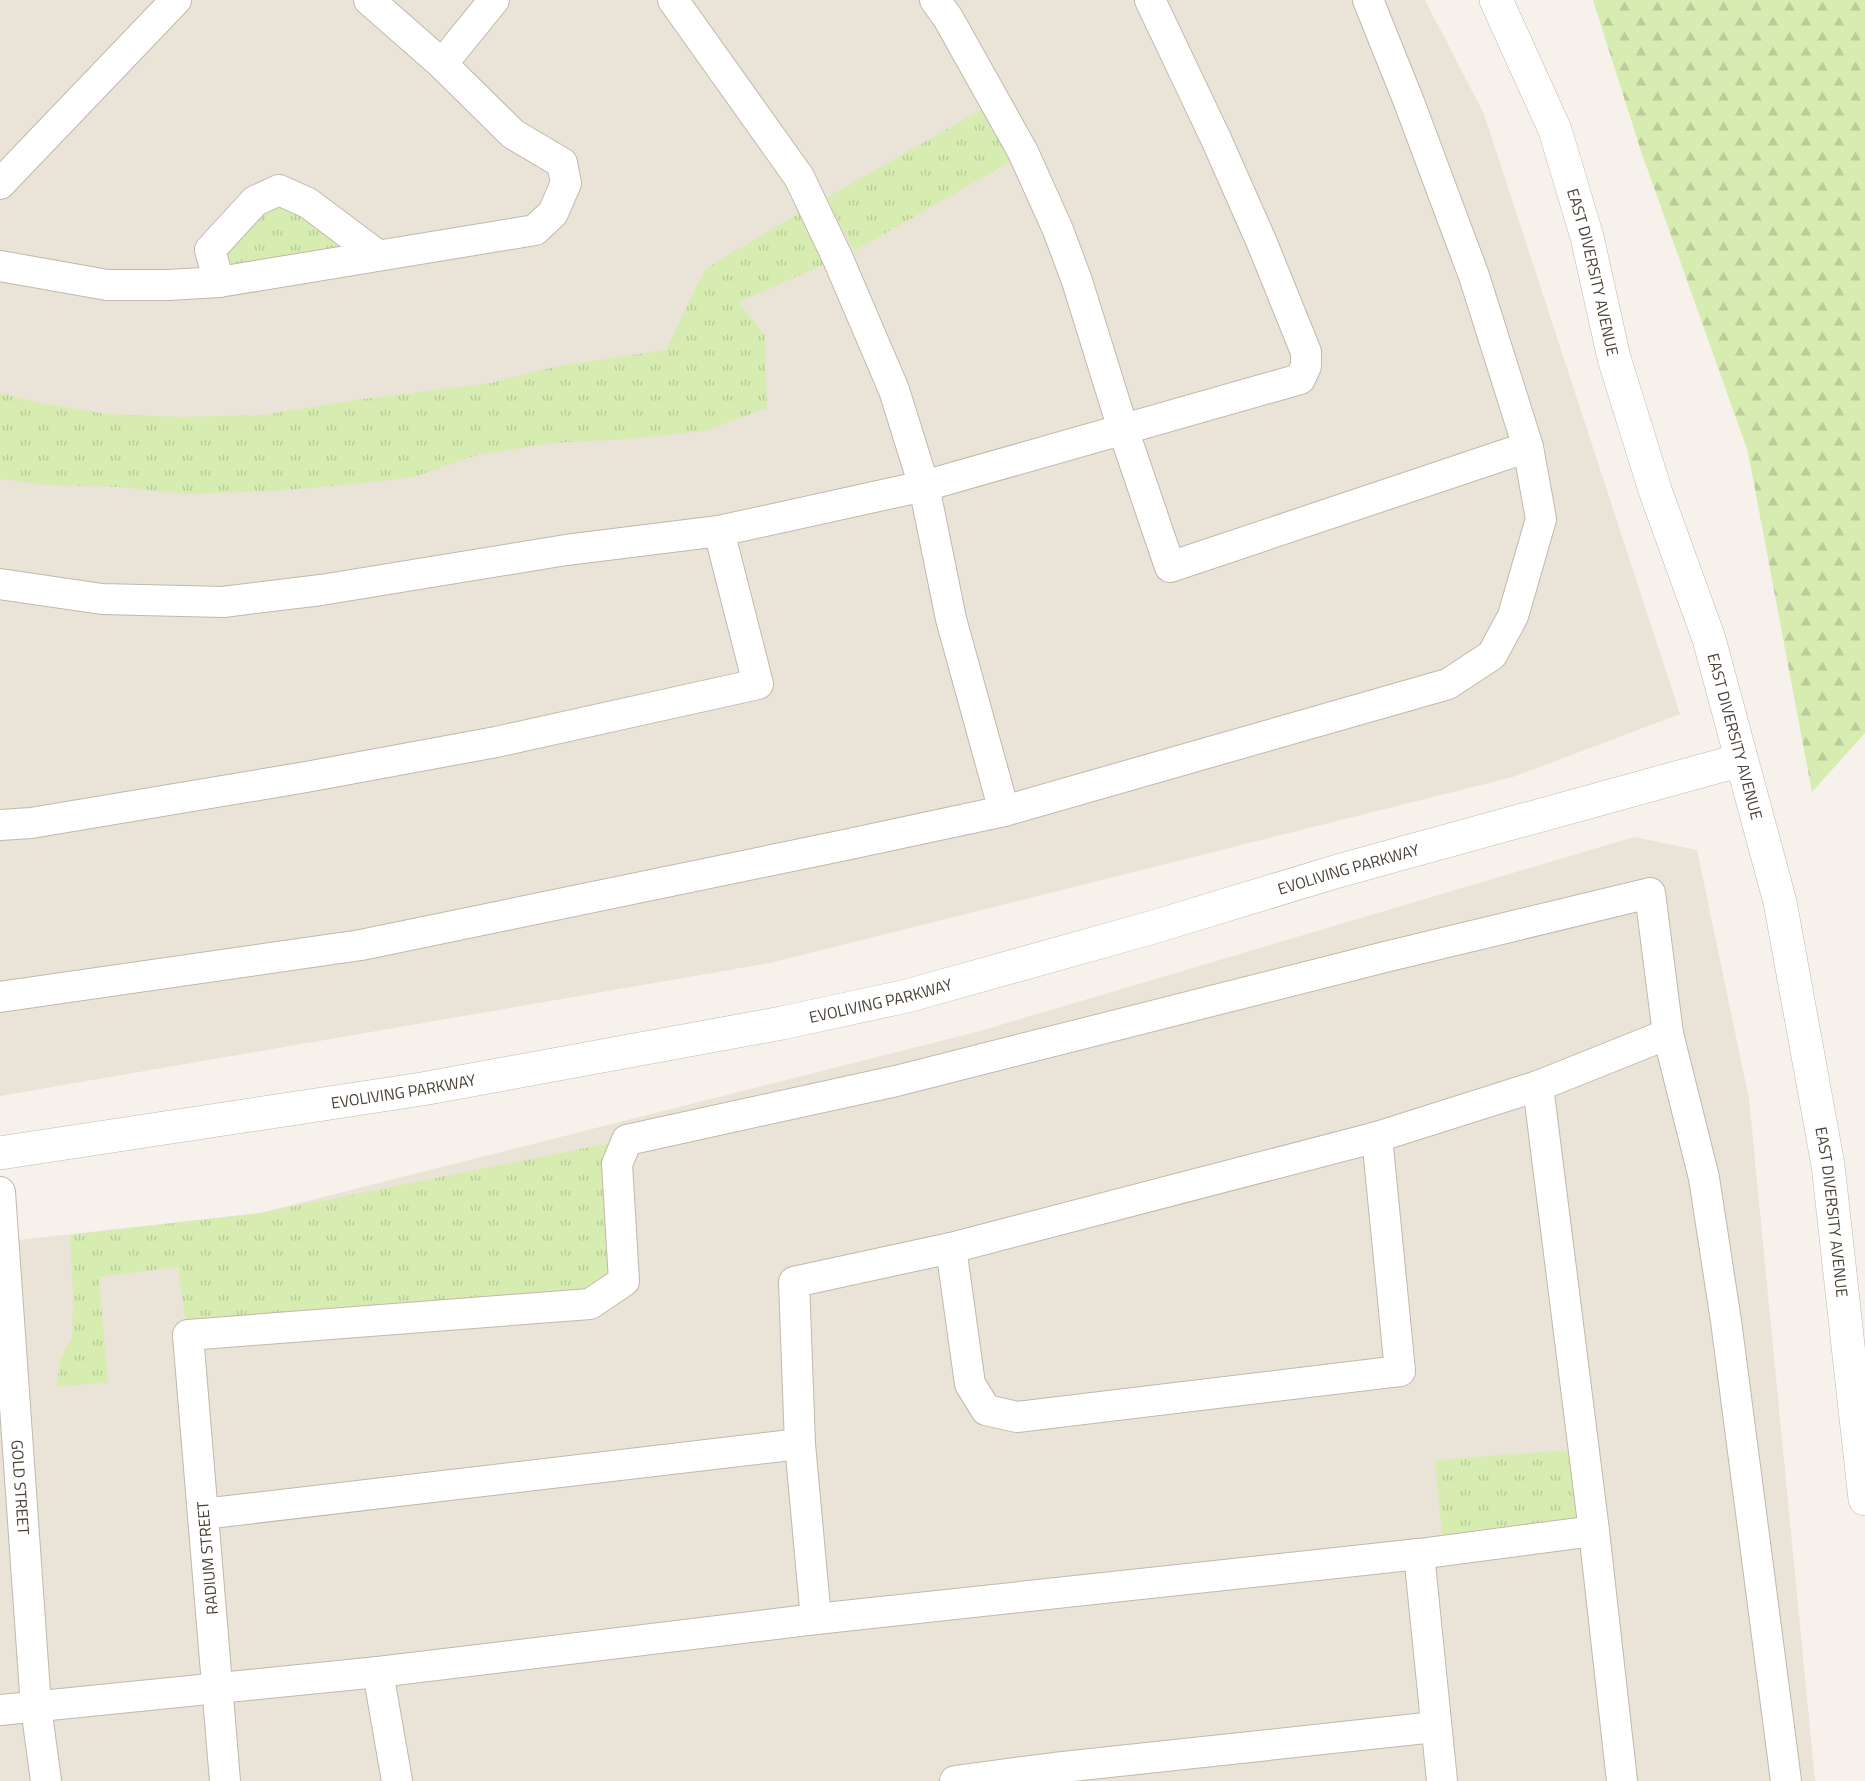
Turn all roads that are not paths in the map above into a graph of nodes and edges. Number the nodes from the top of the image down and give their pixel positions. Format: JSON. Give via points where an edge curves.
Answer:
{"nodes":[{"id":1,"x":176,"y":0,"type":"edge"},
{"id":2,"x":369,"y":0,"type":"edge"},
{"id":3,"x":494,"y":0,"type":"edge"},
{"id":4,"x":673,"y":0,"type":"edge"},
{"id":5,"x":934,"y":0,"type":"edge"},
{"id":6,"x":1150,"y":0,"type":"edge"},
{"id":7,"x":1368,"y":0,"type":"edge"},
{"id":8,"x":1496,"y":0,"type":"edge"},
{"id":9,"x":442,"y":64,"type":"junction"},
{"id":10,"x":0,"y":184,"type":"edge"},
{"id":11,"x":376,"y":254,"type":"junction"},
{"id":12,"x":0,"y":266,"type":"edge"},
{"id":13,"x":219,"y":282,"type":"junction"},
{"id":14,"x":1122,"y":429,"type":"junction"},
{"id":15,"x":1528,"y":447,"type":"junction"},
{"id":16,"x":924,"y":486,"type":"junction"},
{"id":17,"x":719,"y":531,"type":"junction"},
{"id":18,"x":0,"y":584,"type":"edge"},
{"id":19,"x":1741,"y":760,"type":"junction"},
{"id":20,"x":1004,"y":811,"type":"junction"},
{"id":21,"x":0,"y":825,"type":"edge"},
{"id":22,"x":0,"y":997,"type":"edge"},
{"id":23,"x":1668,"y":1034,"type":"junction"},
{"id":24,"x":1538,"y":1086,"type":"junction"},
{"id":25,"x":1377,"y":1137,"type":"junction"},
{"id":26,"x":0,"y":1153,"type":"edge"},
{"id":27,"x":0,"y":1192,"type":"edge"},
{"id":28,"x":951,"y":1248,"type":"junction"},
{"id":29,"x":800,"y":1444,"type":"junction"},
{"id":30,"x":1865,"y":1500,"type":"edge"},
{"id":31,"x":203,"y":1514,"type":"junction"},
{"id":32,"x":1594,"y":1531,"type":"junction"},
{"id":33,"x":1419,"y":1554,"type":"junction"},
{"id":34,"x":816,"y":1619,"type":"junction"},
{"id":35,"x":378,"y":1672,"type":"junction"},
{"id":36,"x":218,"y":1689,"type":"junction"},
{"id":37,"x":36,"y":1707,"type":"junction"},
{"id":38,"x":0,"y":1710,"type":"edge"},
{"id":39,"x":1435,"y":1727,"type":"junction"},
{"id":40,"x":46,"y":1781,"type":"edge"},
{"id":41,"x":225,"y":1781,"type":"edge"},
{"id":42,"x":397,"y":1781,"type":"edge"},
{"id":43,"x":955,"y":1781,"type":"edge"},
{"id":44,"x":1442,"y":1781,"type":"edge"},
{"id":45,"x":1622,"y":1781,"type":"edge"},
{"id":46,"x":1786,"y":1781,"type":"edge"}],
"edges":[{"from":1,"to":10,"type":"street"},
{"from":2,"to":9,"type":"street"},
{"from":3,"to":9,"type":"street"},
{"from":4,"to":16,"type":"street","via":[[799,177],[894,390]]},
{"from":5,"to":14,"type":"street","via":[[1023,152],[1058,230]]},
{"from":6,"to":14,"type":"street","via":[[1262,243],[1305,352],[1306,366],[1300,379]]},
{"from":7,"to":15,"type":"street","via":[[1474,276]]},
{"from":8,"to":19,"type":"street","name":"EAST DIVERSITY AVENUE","via":[[1555,130],[1587,237],[1614,358],[1655,490],[1709,639]]},
{"from":9,"to":11,"type":"street","via":[[513,134],[562,163],[566,183],[553,213],[535,230]]},
{"from":11,"to":13,"type":"street"},
{"from":11,"to":13,"type":"street","via":[[308,202],[279,190],[255,201],[210,250]]},
{"from":12,"to":13,"type":"street","via":[[107,285]]},
{"from":14,"to":15,"type":"street","via":[[1170,567]]},
{"from":14,"to":16,"type":"street"},
{"from":15,"to":20,"type":"street","via":[[1541,519],[1513,616],[1492,655],[1448,684]]},
{"from":16,"to":17,"type":"street"},
{"from":16,"to":20,"type":"street","via":[[951,619]]},
{"from":17,"to":18,"type":"street","via":[[223,602],[102,599]]},
{"from":17,"to":21,"type":"street","via":[[758,684],[485,744],[284,781]]},
{"from":19,"to":26,"type":"street","name":"EVOLIVING PARKWAY","via":[[907,996],[783,1023],[422,1089]]},
{"from":19,"to":30,"type":"street","name":"EAST DIVERSITY AVENUE","via":[[1780,902],[1828,1165]]},
{"from":20,"to":22,"type":"street","via":[[361,945]]},
{"from":23,"to":24,"type":"street"},
{"from":23,"to":31,"type":"street","name":"RADIUM STREET","via":[[1650,892],[896,1081],[627,1140],[617,1164],[624,1281],[590,1304],[188,1335]]},
{"from":23,"to":46,"type":"street","via":[[1704,1178]]},
{"from":24,"to":25,"type":"street"},
{"from":24,"to":32,"type":"street"},
{"from":25,"to":28,"type":"street"},
{"from":25,"to":28,"type":"street","via":[[1400,1371],[1017,1417],[986,1410],[970,1384]]},
{"from":27,"to":37,"type":"street","name":"GOLD STREET"},
{"from":28,"to":29,"type":"street","via":[[794,1282]]},
{"from":29,"to":31,"type":"street"},
{"from":29,"to":34,"type":"street"},
{"from":31,"to":36,"type":"street","name":"RADIUM STREET"},
{"from":32,"to":33,"type":"street"},
{"from":32,"to":45,"type":"street"},
{"from":33,"to":34,"type":"street"},
{"from":33,"to":39,"type":"street"},
{"from":34,"to":35,"type":"street"},
{"from":35,"to":36,"type":"street"},
{"from":35,"to":42,"type":"street"},
{"from":36,"to":37,"type":"street"},
{"from":36,"to":41,"type":"street","name":"RADIUM STREET"},
{"from":37,"to":38,"type":"street"},
{"from":37,"to":40,"type":"street","name":"GOLD STREET"},
{"from":39,"to":43,"type":"street"},
{"from":39,"to":44,"type":"street"}]}
